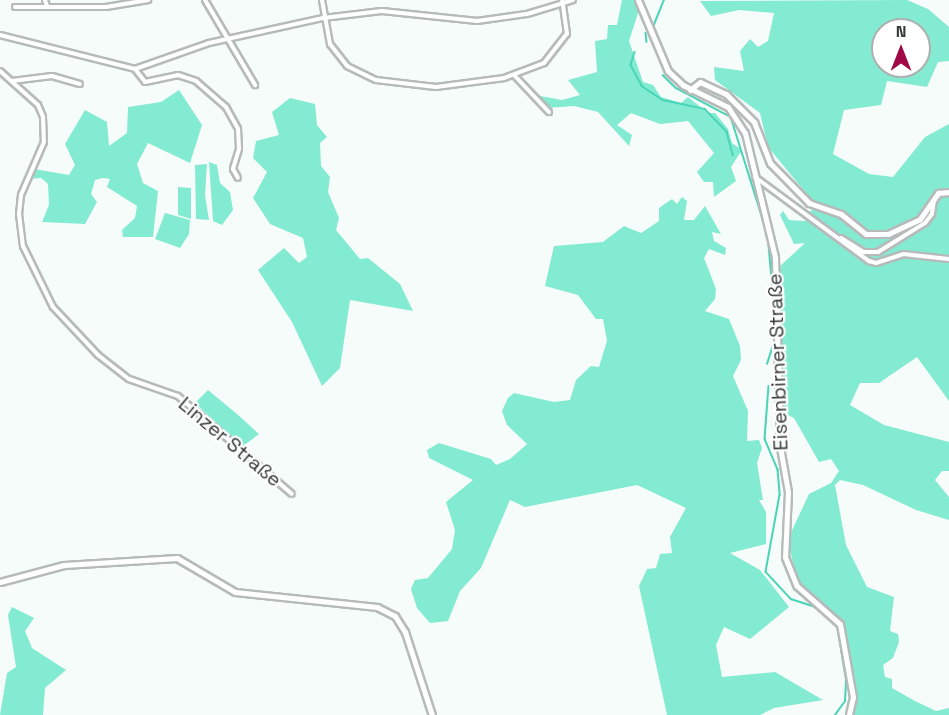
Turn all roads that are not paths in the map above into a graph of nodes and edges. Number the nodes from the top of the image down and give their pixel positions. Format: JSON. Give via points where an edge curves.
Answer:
{"nodes":[{"id":1,"x":45,"y":0,"type":"edge"},
{"id":2,"x":148,"y":0,"type":"edge"},
{"id":3,"x":205,"y":0,"type":"edge"},
{"id":4,"x":322,"y":0,"type":"edge"},
{"id":5,"x":573,"y":0,"type":"edge"},
{"id":6,"x":638,"y":0,"type":"edge"},
{"id":7,"x":563,"y":2,"type":"edge"},
{"id":8,"x":47,"y":6,"type":"junction"},
{"id":9,"x":15,"y":7,"type":"dead end"},
{"id":10,"x":323,"y":18,"type":"junction"},
{"id":11,"x":0,"y":35,"type":"edge"},
{"id":12,"x":230,"y":38,"type":"junction"},
{"id":13,"x":135,"y":69,"type":"junction"},
{"id":14,"x":0,"y":71,"type":"edge"},
{"id":15,"x":514,"y":75,"type":"junction"},
{"id":16,"x":11,"y":81,"type":"junction"},
{"id":17,"x":80,"y":84,"type":"dead end"},
{"id":18,"x":255,"y":85,"type":"dead end"},
{"id":19,"x":690,"y":90,"type":"junction"},
{"id":20,"x":549,"y":112,"type":"dead end"},
{"id":21,"x":755,"y":177,"type":"junction"},
{"id":22,"x":238,"y":178,"type":"dead end"},
{"id":23,"x":949,"y":192,"type":"edge"},
{"id":24,"x":933,"y":200,"type":"junction"},
{"id":25,"x":839,"y":237,"type":"junction"},
{"id":26,"x":949,"y":260,"type":"edge"},
{"id":27,"x":292,"y":494,"type":"dead end"},
{"id":28,"x":0,"y":582,"type":"edge"},
{"id":29,"x":432,"y":715,"type":"edge"},
{"id":30,"x":849,"y":715,"type":"edge"}],
"edges":[{"from":1,"to":8,"type":"street"},
{"from":2,"to":8,"type":"street","via":[[131,6]]},
{"from":3,"to":12,"type":"street"},
{"from":4,"to":10,"type":"street"},
{"from":5,"to":7,"type":"street"},
{"from":6,"to":19,"type":"main road","name":"Eisenbirner Straße","via":[[668,71]]},
{"from":7,"to":10,"type":"street","via":[[477,21],[376,11]]},
{"from":7,"to":15,"type":"street","via":[[569,21],[561,47],[544,63]]},
{"from":8,"to":9,"type":"street"},
{"from":10,"to":12,"type":"street"},
{"from":10,"to":15,"type":"street","via":[[336,57],[376,80],[436,87]]},
{"from":11,"to":13,"type":"street"},
{"from":12,"to":13,"type":"street","via":[[167,55]]},
{"from":12,"to":18,"type":"street"},
{"from":13,"to":22,"type":"street","via":[[145,82],[178,75],[196,81],[226,107],[238,129],[239,149],[233,169]]},
{"from":14,"to":16,"type":"street","name":"Linzer Straße"},
{"from":15,"to":20,"type":"street"},
{"from":16,"to":17,"type":"street","via":[[52,76]]},
{"from":16,"to":27,"type":"street","name":"Linzer Straße","via":[[38,105],[43,117],[44,142],[21,195],[19,214],[22,246],[53,307],[98,355],[129,379],[178,396]]},
{"from":19,"to":21,"type":"main road","name":"Eisenbirner Straße","via":[[722,103],[738,116]]},
{"from":19,"to":24,"type":"main road","via":[[700,82],[726,94],[751,117],[770,163],[809,203],[842,214],[866,234],[888,234],[914,223],[928,213]]},
{"from":21,"to":25,"type":"street","via":[[780,192],[799,214]]},
{"from":21,"to":30,"type":"main road","name":"Eisenbirner Straße","via":[[770,223],[775,257],[780,447],[788,492],[785,557],[797,586],[840,624],[853,697]]},
{"from":23,"to":24,"type":"main road","via":[[940,192]]},
{"from":24,"to":25,"type":"street","via":[[931,217],[878,252],[863,252]]},
{"from":25,"to":26,"type":"street","via":[[872,262],[903,254],[925,260]]},
{"from":28,"to":29,"type":"main road","via":[[64,565],[177,558],[235,592],[377,607],[395,616],[405,632]]}]}
